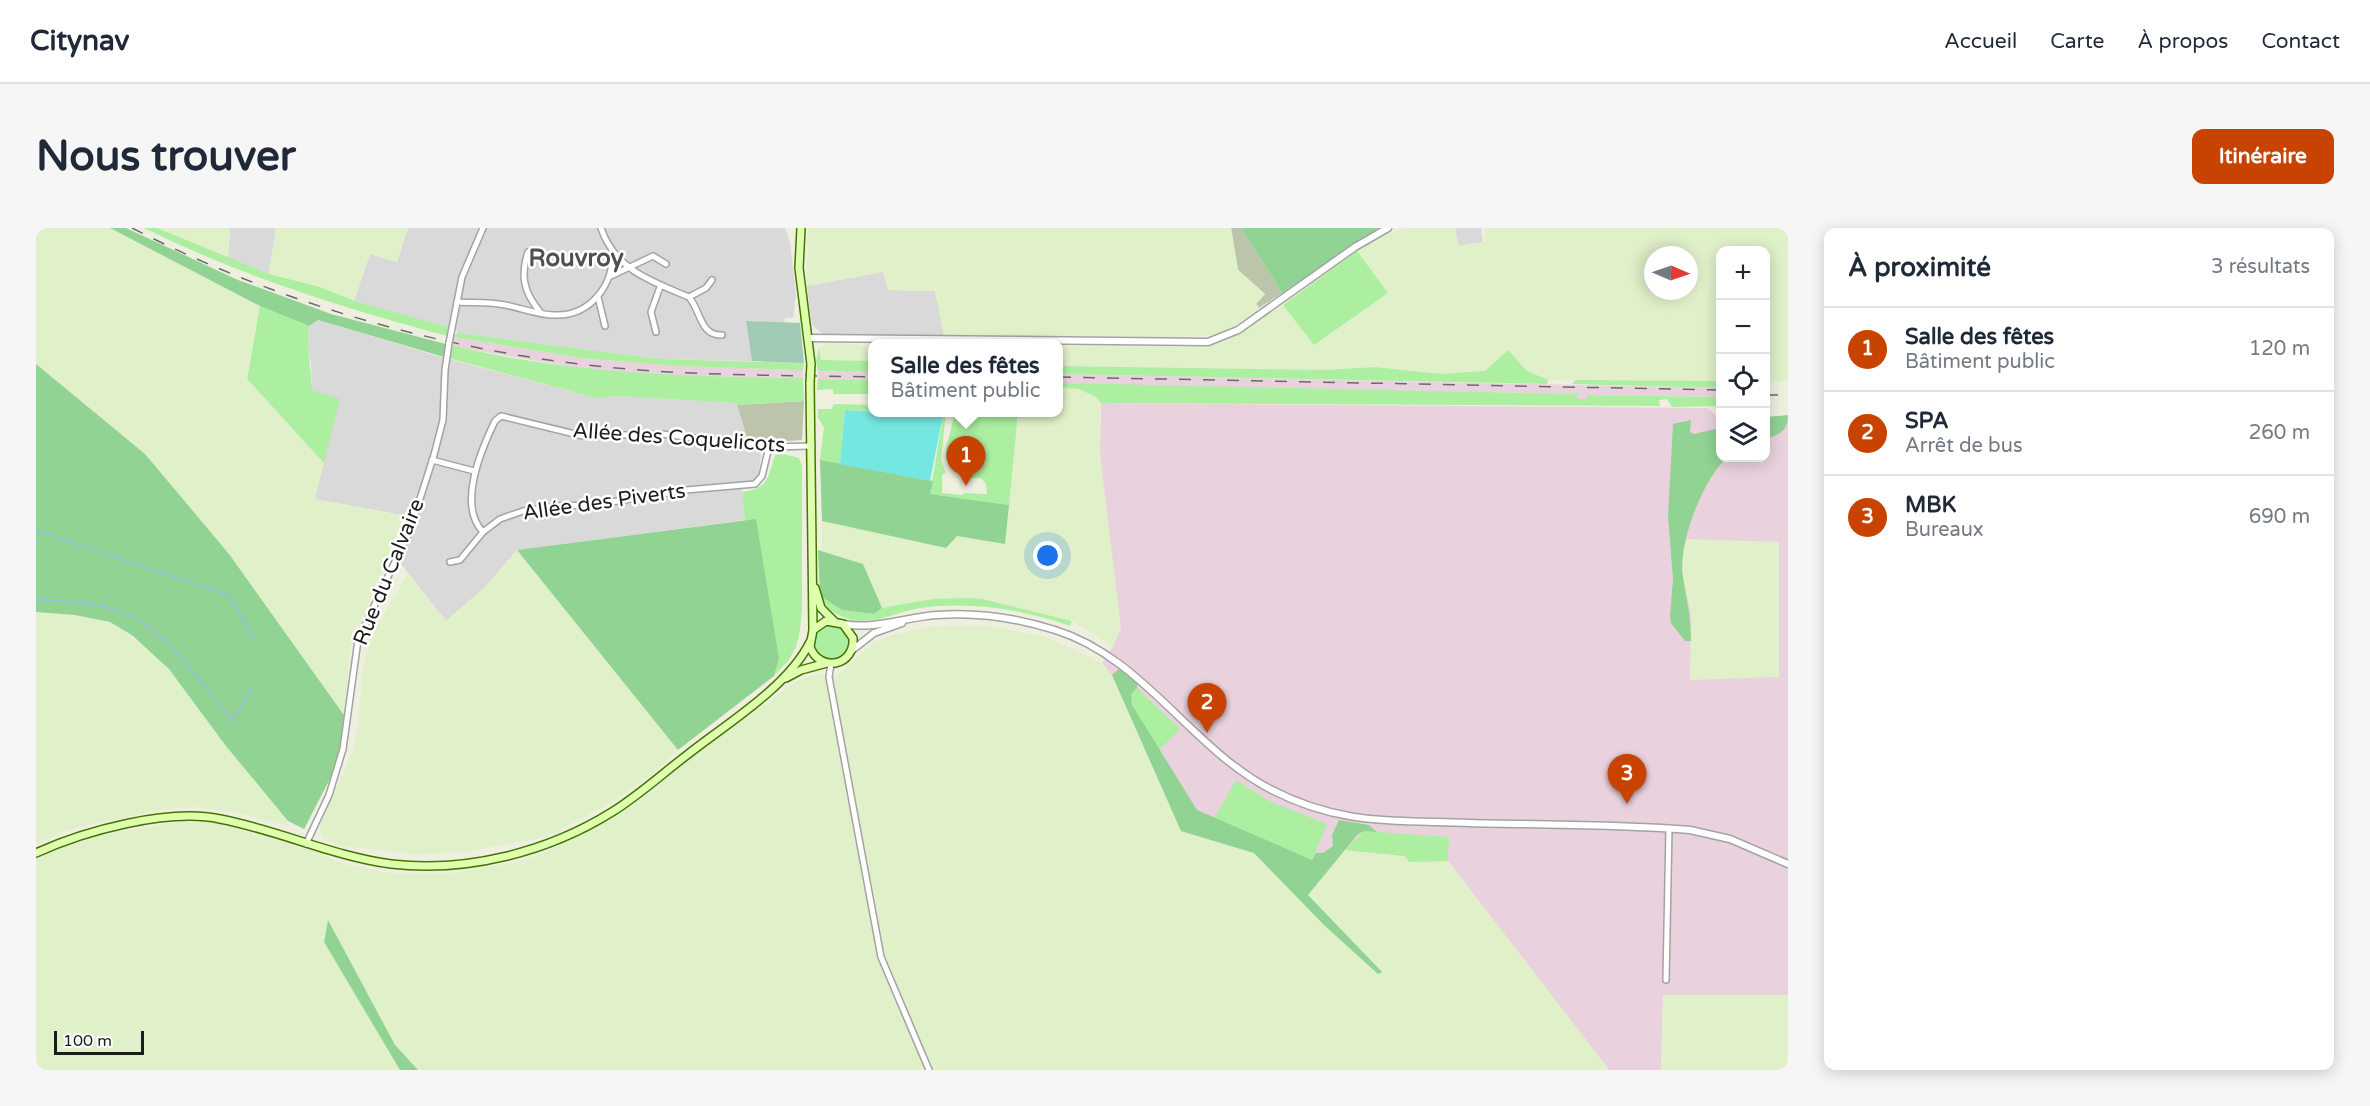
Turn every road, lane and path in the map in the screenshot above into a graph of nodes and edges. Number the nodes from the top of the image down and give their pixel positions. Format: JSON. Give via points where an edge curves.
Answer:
{"nodes":[{"id":1,"x":483,"y":228,"type":"edge"},
{"id":2,"x":601,"y":228,"type":"edge"},
{"id":3,"x":801,"y":228,"type":"edge"},
{"id":4,"x":1388,"y":228,"type":"edge"},
{"id":5,"x":612,"y":251,"type":"junction"},
{"id":6,"x":528,"y":252,"type":"dead end"},
{"id":7,"x":666,"y":264,"type":"dead end"},
{"id":8,"x":630,"y":268,"type":"junction"},
{"id":9,"x":611,"y":276,"type":"junction"},
{"id":10,"x":712,"y":280,"type":"dead end"},
{"id":11,"x":660,"y":287,"type":"junction"},
{"id":12,"x":598,"y":297,"type":"junction"},
{"id":13,"x":689,"y":297,"type":"junction"},
{"id":14,"x":457,"y":302,"type":"junction"},
{"id":15,"x":541,"y":313,"type":"junction"},
{"id":16,"x":605,"y":326,"type":"dead end"},
{"id":17,"x":656,"y":332,"type":"dead end"},
{"id":18,"x":722,"y":335,"type":"dead end"},
{"id":19,"x":809,"y":338,"type":"junction"},
{"id":20,"x":909,"y":339,"type":"edge"},
{"id":21,"x":1063,"y":341,"type":"edge"},
{"id":22,"x":812,"y":446,"type":"junction"},
{"id":23,"x":769,"y":447,"type":"junction"},
{"id":24,"x":432,"y":460,"type":"junction"},
{"id":25,"x":474,"y":471,"type":"junction"},
{"id":26,"x":483,"y":532,"type":"junction"},
{"id":27,"x":450,"y":562,"type":"dead end"},
{"id":28,"x":813,"y":571,"type":"junction"},
{"id":29,"x":921,"y":617,"type":"junction"},
{"id":30,"x":834,"y":621,"type":"junction"},
{"id":31,"x":843,"y":624,"type":"junction"},
{"id":32,"x":813,"y":630,"type":"junction"},
{"id":33,"x":810,"y":642,"type":"junction"},
{"id":34,"x":851,"y":652,"type":"junction"},
{"id":35,"x":829,"y":664,"type":"junction"},
{"id":36,"x":776,"y":684,"type":"junction"},
{"id":37,"x":1669,"y":828,"type":"junction"},
{"id":38,"x":306,"y":845,"type":"junction"},
{"id":39,"x":36,"y":853,"type":"edge"},
{"id":40,"x":1788,"y":864,"type":"edge"},
{"id":41,"x":1666,"y":980,"type":"dead end"},
{"id":42,"x":929,"y":1070,"type":"edge"}],
"edges":[{"from":1,"to":14,"type":"street","name":"Rue du Calvaire","via":[[466,266]]},
{"from":2,"to":5,"type":"street"},
{"from":3,"to":19,"type":"main road","via":[[799,268]]},
{"from":4,"to":21,"type":"street","via":[[1362,242],[1238,330],[1208,342]]},
{"from":5,"to":8,"type":"street"},
{"from":5,"to":9,"type":"street"},
{"from":6,"to":15,"type":"street","via":[[524,286]]},
{"from":7,"to":8,"type":"street","via":[[652,256]]},
{"from":8,"to":9,"type":"street"},
{"from":8,"to":11,"type":"street"},
{"from":9,"to":12,"type":"street"},
{"from":10,"to":13,"type":"street","via":[[708,287]]},
{"from":11,"to":13,"type":"street"},
{"from":11,"to":17,"type":"street","via":[[651,312]]},
{"from":12,"to":15,"type":"street","via":[[569,313]]},
{"from":12,"to":16,"type":"street"},
{"from":13,"to":18,"type":"street","via":[[705,329]]},
{"from":14,"to":15,"type":"street","via":[[501,304]]},
{"from":14,"to":24,"type":"street","name":"Rue du Calvaire","bridge":true,"via":[[445,370],[443,420]]},
{"from":19,"to":20,"type":"street"},
{"from":19,"to":22,"type":"main road","bridge":true},
{"from":22,"to":23,"type":"street","name":"Allée des Coquelicots"},
{"from":22,"to":28,"type":"main road"},
{"from":23,"to":25,"type":"street","name":"Allée des Coquelicots","via":[[662,434],[583,436],[505,416],[495,421]]},
{"from":23,"to":26,"type":"street","name":"Allée des Piverts","via":[[762,476],[755,484],[523,511],[500,519]]},
{"from":24,"to":25,"type":"street"},
{"from":24,"to":38,"type":"street","name":"Rue du Calvaire","via":[[410,530],[358,640],[343,749],[329,795]]},
{"from":25,"to":26,"type":"street","via":[[473,519]]},
{"from":26,"to":27,"type":"street","via":[[460,560]]},
{"from":28,"to":30,"type":"main road","via":[[819,603]]},
{"from":28,"to":32,"type":"main road"},
{"from":29,"to":31,"type":"street","via":[[867,627]]},
{"from":29,"to":34,"type":"street","via":[[874,633]]},
{"from":29,"to":37,"type":"street","via":[[1001,617],[1056,630],[1087,643],[1130,672],[1244,773],[1280,794],[1328,812],[1390,823]]},
{"from":30,"to":31,"type":"main road"},
{"from":30,"to":32,"type":"main road","via":[[822,622]]},
{"from":31,"to":34,"type":"main road","via":[[853,638]]},
{"from":32,"to":33,"type":"main road"},
{"from":33,"to":35,"type":"main road","via":[[814,656]]},
{"from":33,"to":36,"type":"main road","via":[[802,657]]},
{"from":34,"to":35,"type":"main road","via":[[845,659]]},
{"from":35,"to":36,"type":"main road","via":[[801,670]]},
{"from":35,"to":42,"type":"street","via":[[880,957]]},
{"from":36,"to":38,"type":"main road","via":[[614,811],[538,847],[492,860],[430,866],[370,861]]},
{"from":37,"to":40,"type":"street","via":[[1730,839]]},
{"from":37,"to":41,"type":"street"},
{"from":38,"to":39,"type":"main road","via":[[240,823],[188,816],[94,832]]}]}
